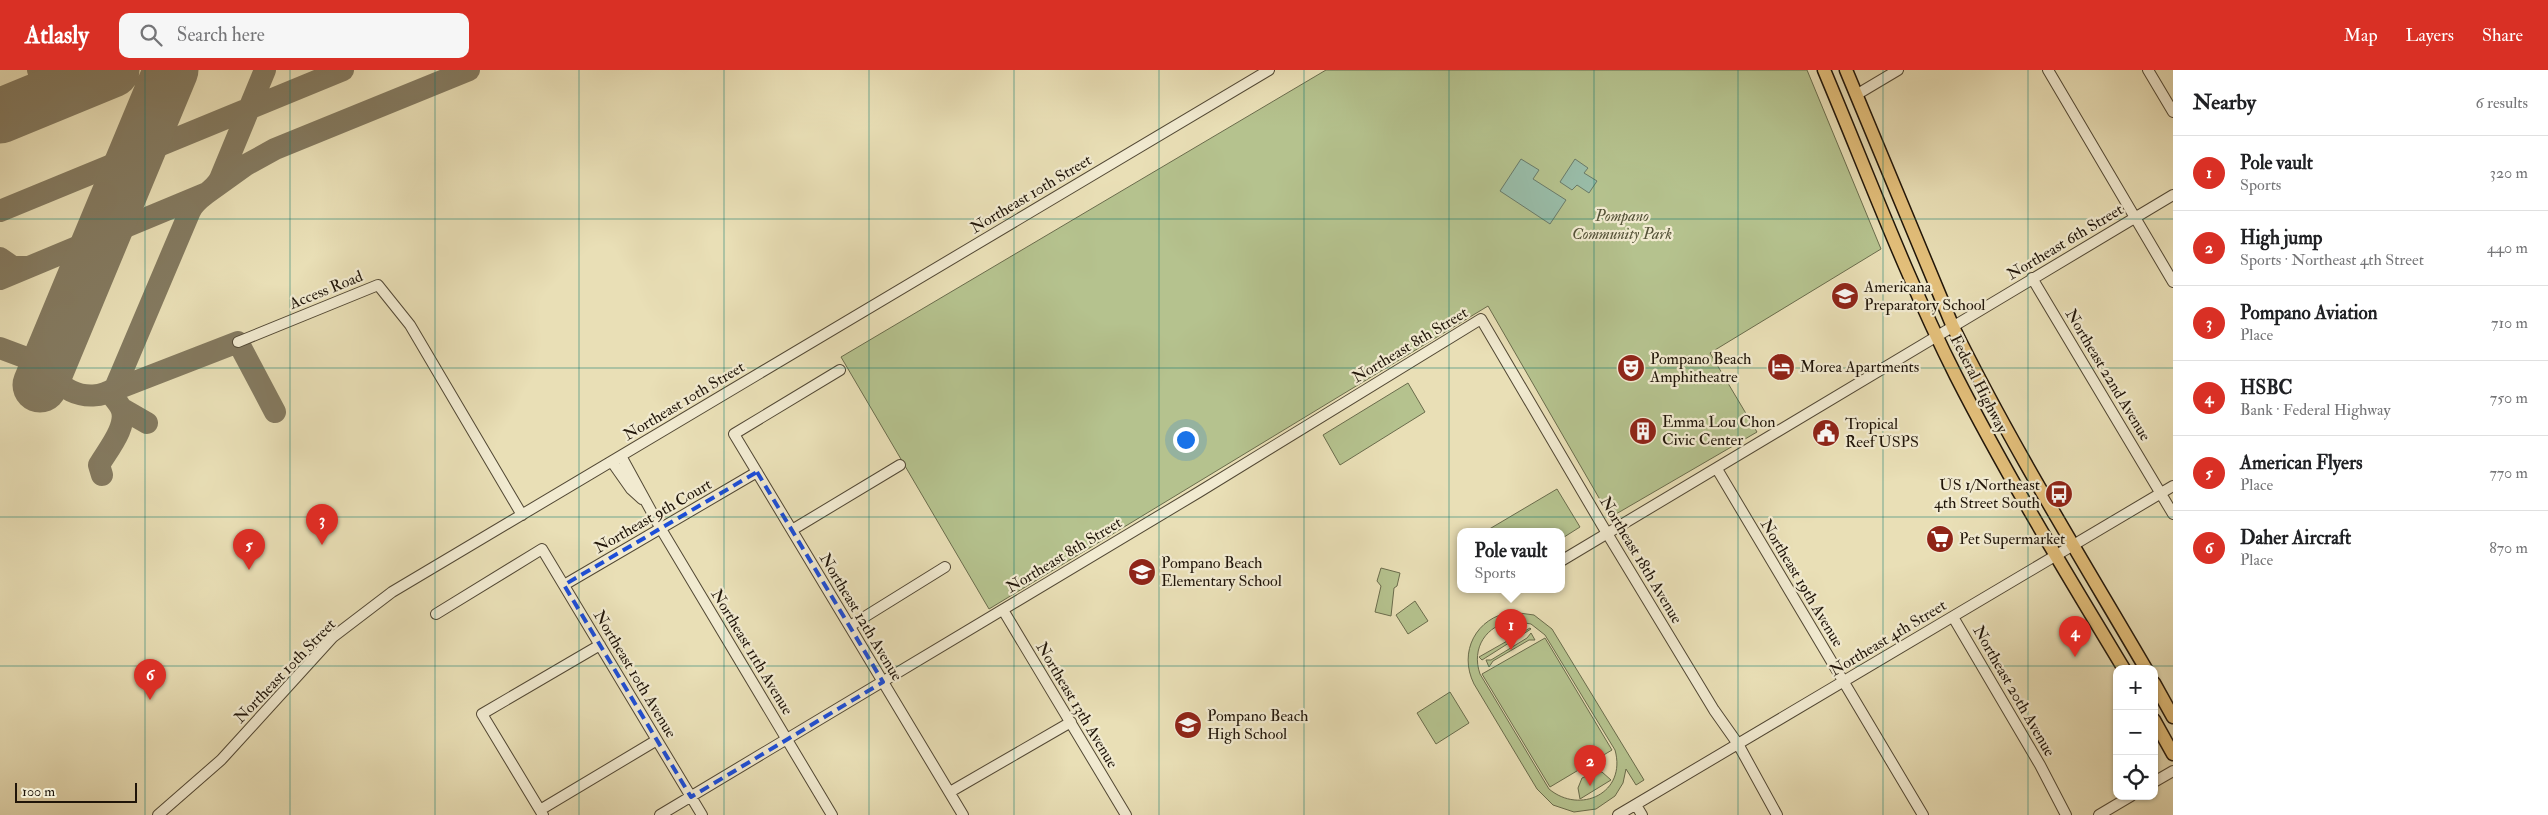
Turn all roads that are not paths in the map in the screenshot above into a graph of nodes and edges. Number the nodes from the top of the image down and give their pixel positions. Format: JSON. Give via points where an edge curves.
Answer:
{"nodes":[{"id":1,"x":1269,"y":70,"type":"edge"},
{"id":2,"x":1824,"y":70,"type":"edge"},
{"id":3,"x":1846,"y":70,"type":"edge"},
{"id":4,"x":1898,"y":70,"type":"edge"},
{"id":5,"x":2048,"y":70,"type":"edge"},
{"id":6,"x":2148,"y":70,"type":"edge"},
{"id":7,"x":1856,"y":95,"type":"junction"},
{"id":8,"x":2173,"y":112,"type":"edge"},
{"id":9,"x":2173,"y":195,"type":"edge"},
{"id":10,"x":2134,"y":218,"type":"junction"},
{"id":11,"x":2032,"y":278,"type":"junction"},
{"id":12,"x":2173,"y":282,"type":"edge"},
{"id":13,"x":1481,"y":319,"type":"joint"},
{"id":14,"x":1953,"y":327,"type":"junction"},
{"id":15,"x":1937,"y":337,"type":"junction"},
{"id":16,"x":238,"y":342,"type":"dead end"},
{"id":17,"x":840,"y":370,"type":"dead end"},
{"id":18,"x":616,"y":459,"type":"junction"},
{"id":19,"x":900,"y":465,"type":"dead end"},
{"id":20,"x":1717,"y":469,"type":"junction"},
{"id":21,"x":757,"y":472,"type":"junction"},
{"id":22,"x":2173,"y":486,"type":"edge"},
{"id":23,"x":2161,"y":493,"type":"junction"},
{"id":24,"x":2173,"y":514,"type":"edge"},
{"id":25,"x":522,"y":515,"type":"junction"},
{"id":26,"x":661,"y":529,"type":"junction"},
{"id":27,"x":792,"y":530,"type":"junction"},
{"id":28,"x":1607,"y":534,"type":"junction"},
{"id":29,"x":2073,"y":545,"type":"junction"},
{"id":30,"x":2057,"y":554,"type":"junction"},
{"id":31,"x":1565,"y":559,"type":"edge"},
{"id":32,"x":946,"y":567,"type":"dead end"},
{"id":33,"x":564,"y":585,"type":"junction"},
{"id":34,"x":1003,"y":610,"type":"junction"},
{"id":35,"x":436,"y":614,"type":"dead end"},
{"id":36,"x":1953,"y":617,"type":"junction"},
{"id":37,"x":850,"y":626,"type":"junction"},
{"id":38,"x":600,"y":645,"type":"junction"},
{"id":39,"x":2122,"y":665,"type":"edge"},
{"id":40,"x":2144,"y":665,"type":"edge"},
{"id":41,"x":883,"y":682,"type":"junction"},
{"id":42,"x":1843,"y":682,"type":"junction"},
{"id":43,"x":2158,"y":690,"type":"edge"},
{"id":44,"x":2173,"y":717,"type":"edge"},
{"id":45,"x":1071,"y":722,"type":"junction"},
{"id":46,"x":2158,"y":727,"type":"edge"},
{"id":47,"x":657,"y":740,"type":"junction"},
{"id":48,"x":788,"y":740,"type":"junction"},
{"id":49,"x":1738,"y":744,"type":"junction"},
{"id":50,"x":2173,"y":754,"type":"edge"},
{"id":51,"x":2173,"y":771,"type":"edge"},
{"id":52,"x":2049,"y":780,"type":"junction"},
{"id":53,"x":2158,"y":780,"type":"edge"},
{"id":54,"x":950,"y":792,"type":"junction"},
{"id":55,"x":691,"y":797,"type":"junction"},
{"id":56,"x":2124,"y":800,"type":"edge"},
{"id":57,"x":1636,"y":805,"type":"junction"},
{"id":58,"x":541,"y":813,"type":"edge"},
{"id":59,"x":158,"y":815,"type":"edge"},
{"id":60,"x":660,"y":815,"type":"edge"},
{"id":61,"x":702,"y":815,"type":"edge"},
{"id":62,"x":832,"y":815,"type":"edge"},
{"id":63,"x":963,"y":815,"type":"edge"},
{"id":64,"x":1126,"y":815,"type":"edge"},
{"id":65,"x":1618,"y":815,"type":"edge"},
{"id":66,"x":1642,"y":815,"type":"edge"},
{"id":67,"x":1777,"y":815,"type":"edge"},
{"id":68,"x":1923,"y":815,"type":"edge"},
{"id":69,"x":2066,"y":815,"type":"edge"},
{"id":70,"x":2074,"y":815,"type":"edge"},
{"id":71,"x":2099,"y":815,"type":"edge"}],
"edges":[{"from":1,"to":18,"type":"street","name":"Northeast 10th Street"},
{"from":2,"to":15,"type":"main road","name":"Federal Highway"},
{"from":3,"to":7,"type":"main road","name":"Federal Highway"},
{"from":4,"to":7,"type":"street"},
{"from":5,"to":10,"type":"street"},
{"from":6,"to":8,"type":"street"},
{"from":7,"to":14,"type":"main road","name":"Federal Highway"},
{"from":9,"to":10,"type":"street","name":"Northeast 6th Street"},
{"from":10,"to":11,"type":"street","name":"Northeast 6th Street"},
{"from":10,"to":12,"type":"street"},
{"from":11,"to":14,"type":"street","name":"Northeast 6th Street"},
{"from":11,"to":23,"type":"street","name":"Northeast 22nd Avenue"},
{"from":13,"to":28,"type":"street","name":"Northeast 18th Avenue"},
{"from":13,"to":34,"type":"street","name":"Northeast 8th Street"},
{"from":14,"to":15,"type":"street","name":"Northeast 6th Street"},
{"from":14,"to":29,"type":"main road","name":"Federal Highway","via":[[1988,397]]},
{"from":15,"to":20,"type":"street","name":"Northeast 6th Street"},
{"from":15,"to":30,"type":"main road","name":"Federal Highway","via":[[1994,448]]},
{"from":16,"to":25,"type":"street","name":"Access Road","via":[[378,285],[410,325]]},
{"from":17,"to":21,"type":"street","name":"Northeast 12th Avenue","via":[[734,434]]},
{"from":18,"to":25,"type":"street","name":"Northeast 10th Street"},
{"from":18,"to":26,"type":"street","name":"Northeast 11th Avenue","via":[[631,489],[647,503]]},
{"from":19,"to":27,"type":"street"},
{"from":20,"to":28,"type":"street","name":"Northeast 6th Street"},
{"from":20,"to":42,"type":"street","name":"Northeast 19th Avenue"},
{"from":21,"to":26,"type":"street","name":"Northeast 9th Court"},
{"from":21,"to":27,"type":"street","name":"Northeast 12th Avenue"},
{"from":22,"to":23,"type":"street","name":"Northeast 4th Street"},
{"from":23,"to":24,"type":"street","name":"Northeast 22nd Avenue"},
{"from":23,"to":29,"type":"street","name":"Northeast 4th Street"},
{"from":25,"to":59,"type":"street","name":"Northeast 10th Street","via":[[392,592],[334,637],[221,760]]},
{"from":26,"to":33,"type":"street","name":"Northeast 9th Court"},
{"from":26,"to":48,"type":"street","name":"Northeast 11th Avenue"},
{"from":27,"to":37,"type":"street","name":"Northeast 12th Avenue"},
{"from":28,"to":31,"type":"street","name":"Northeast 6th Street"},
{"from":28,"to":49,"type":"street","name":"Northeast 18th Avenue"},
{"from":29,"to":30,"type":"street","name":"Northeast 4th Street"},
{"from":29,"to":40,"type":"main road","name":"Federal Highway"},
{"from":30,"to":36,"type":"street","name":"Northeast 4th Street"},
{"from":30,"to":39,"type":"main road","name":"Federal Highway"},
{"from":32,"to":37,"type":"street"},
{"from":33,"to":35,"type":"street","name":"Northeast 10th Avenue","via":[[542,549]]},
{"from":33,"to":38,"type":"street","name":"Northeast 10th Avenue"},
{"from":34,"to":41,"type":"street","name":"Northeast 8th Street"},
{"from":34,"to":45,"type":"street","name":"Northeast 13th Avenue"},
{"from":36,"to":42,"type":"street","name":"Northeast 4th Street"},
{"from":36,"to":52,"type":"street","name":"Northeast 20th Avenue"},
{"from":37,"to":41,"type":"street","name":"Northeast 12th Avenue"},
{"from":38,"to":47,"type":"street","name":"Northeast 10th Avenue"},
{"from":38,"to":58,"type":"street","via":[[482,714]]},
{"from":41,"to":48,"type":"street","name":"Northeast 8th Street"},
{"from":41,"to":54,"type":"street","name":"Northeast 12th Avenue"},
{"from":42,"to":49,"type":"street","name":"Northeast 4th Street"},
{"from":42,"to":68,"type":"street","name":"Northeast 19th Avenue"},
{"from":43,"to":44,"type":"main road"},
{"from":45,"to":54,"type":"street"},
{"from":45,"to":64,"type":"street","name":"Northeast 13th Avenue"},
{"from":46,"to":50,"type":"main road"},
{"from":47,"to":55,"type":"street","name":"Northeast 10th Avenue"},
{"from":47,"to":58,"type":"street"},
{"from":48,"to":55,"type":"street","name":"Northeast 8th Street"},
{"from":48,"to":62,"type":"street","name":"Northeast 11th Avenue"},
{"from":49,"to":57,"type":"street","name":"Northeast 4th Street"},
{"from":49,"to":67,"type":"street","name":"Northeast 18th Avenue"},
{"from":51,"to":53,"type":"street"},
{"from":52,"to":69,"type":"street","name":"Northeast 20th Avenue","via":[[2049,786]]},
{"from":52,"to":70,"type":"street","name":"Northeast 20th Avenue"},
{"from":54,"to":63,"type":"street","name":"Northeast 12th Avenue"},
{"from":55,"to":60,"type":"street","name":"Northeast 8th Street"},
{"from":55,"to":61,"type":"street","name":"Northeast 10th Avenue"},
{"from":56,"to":71,"type":"street"},
{"from":57,"to":65,"type":"street","name":"Northeast 4th Street"},
{"from":57,"to":66,"type":"street"}]}
